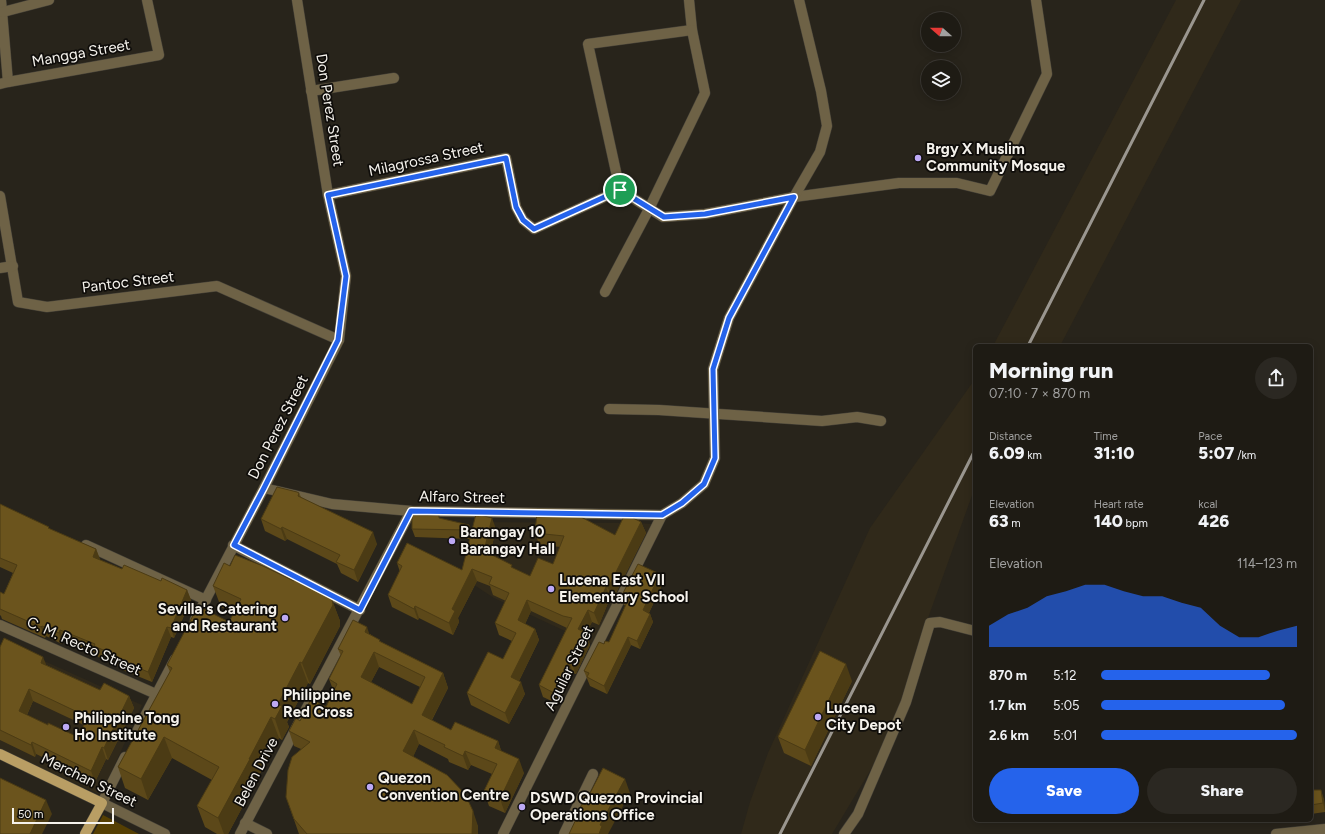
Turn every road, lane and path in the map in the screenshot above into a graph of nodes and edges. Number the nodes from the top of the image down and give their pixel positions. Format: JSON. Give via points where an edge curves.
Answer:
{"nodes":[{"id":1,"x":1,"y":0,"type":"edge"},
{"id":2,"x":49,"y":0,"type":"edge"},
{"id":3,"x":147,"y":0,"type":"edge"},
{"id":4,"x":297,"y":0,"type":"edge"},
{"id":5,"x":689,"y":0,"type":"edge"},
{"id":6,"x":799,"y":0,"type":"edge"},
{"id":7,"x":1036,"y":0,"type":"edge"},
{"id":8,"x":3,"y":12,"type":"junction"},
{"id":9,"x":692,"y":30,"type":"junction"},
{"id":10,"x":394,"y":78,"type":"dead end"},
{"id":11,"x":4,"y":83,"type":"edge"},
{"id":12,"x":312,"y":91,"type":"junction"},
{"id":13,"x":620,"y":190,"type":"junction"},
{"id":14,"x":328,"y":195,"type":"junction"},
{"id":15,"x":0,"y":196,"type":"edge"},
{"id":16,"x":794,"y":197,"type":"junction"},
{"id":17,"x":649,"y":209,"type":"junction"},
{"id":18,"x":13,"y":266,"type":"junction"},
{"id":19,"x":0,"y":268,"type":"edge"},
{"id":20,"x":605,"y":292,"type":"dead end"},
{"id":21,"x":338,"y":340,"type":"junction"},
{"id":22,"x":609,"y":409,"type":"dead end"},
{"id":23,"x":715,"y":414,"type":"junction"},
{"id":24,"x":881,"y":421,"type":"dead end"},
{"id":25,"x":264,"y":488,"type":"junction"},
{"id":26,"x":411,"y":511,"type":"junction"},
{"id":27,"x":662,"y":515,"type":"junction"},
{"id":28,"x":78,"y":542,"type":"edge"},
{"id":29,"x":234,"y":545,"type":"junction"},
{"id":30,"x":206,"y":600,"type":"junction"},
{"id":31,"x":360,"y":610,"type":"junction"},
{"id":32,"x":0,"y":625,"type":"edge"},
{"id":33,"x":191,"y":627,"type":"edge"},
{"id":34,"x":973,"y":630,"type":"edge"},
{"id":35,"x":181,"y":647,"type":"edge"},
{"id":36,"x":156,"y":694,"type":"junction"},
{"id":37,"x":0,"y":754,"type":"edge"},
{"id":38,"x":594,"y":774,"type":"dead end"},
{"id":39,"x":102,"y":803,"type":"junction"},
{"id":40,"x":245,"y":823,"type":"junction"},
{"id":41,"x":1325,"y":829,"type":"edge"},
{"id":42,"x":85,"y":834,"type":"edge"},
{"id":43,"x":165,"y":834,"type":"edge"},
{"id":44,"x":240,"y":834,"type":"edge"},
{"id":45,"x":267,"y":834,"type":"edge"},
{"id":46,"x":503,"y":834,"type":"edge"},
{"id":47,"x":564,"y":834,"type":"edge"},
{"id":48,"x":844,"y":834,"type":"edge"},
{"id":49,"x":1276,"y":834,"type":"edge"}],
"edges":[{"from":1,"to":8,"type":"street"},
{"from":2,"to":8,"type":"street"},
{"from":3,"to":11,"type":"street","name":"Mangga Street","via":[[159,55]]},
{"from":4,"to":12,"type":"street","name":"Don Perez Street"},
{"from":5,"to":9,"type":"street"},
{"from":6,"to":16,"type":"street","via":[[827,126],[820,152]]},
{"from":7,"to":16,"type":"street","via":[[1048,74],[990,190],[957,183],[899,183]]},
{"from":8,"to":11,"type":"street"},
{"from":9,"to":13,"type":"street","via":[[588,44]]},
{"from":9,"to":17,"type":"street","via":[[705,93]]},
{"from":10,"to":12,"type":"street"},
{"from":12,"to":14,"type":"street","name":"Don Perez Street"},
{"from":13,"to":14,"type":"street","name":"Milagrossa Street","via":[[534,229],[523,220],[516,207],[506,158]]},
{"from":13,"to":17,"type":"street"},
{"from":14,"to":21,"type":"street","name":"Don Perez Street","via":[[346,276]]},
{"from":15,"to":18,"type":"street","name":"Pantoc Street"},
{"from":16,"to":17,"type":"street","via":[[705,214],[664,217]]},
{"from":16,"to":23,"type":"street","via":[[729,318],[713,369]]},
{"from":17,"to":20,"type":"street"},
{"from":18,"to":19,"type":"street"},
{"from":18,"to":21,"type":"street","name":"Pantoc Street","via":[[18,302],[47,307],[217,286]]},
{"from":21,"to":25,"type":"street","name":"Don Perez Street"},
{"from":22,"to":23,"type":"street"},
{"from":23,"to":24,"type":"street","via":[[822,421],[857,418]]},
{"from":23,"to":27,"type":"street","via":[[715,458],[704,484],[682,503]]},
{"from":25,"to":26,"type":"street","name":"Alfaro Street","via":[[332,504]]},
{"from":25,"to":29,"type":"street","name":"Don Perez Street"},
{"from":26,"to":27,"type":"street","name":"Alfaro Street"},
{"from":26,"to":31,"type":"street","name":"Belen Drive"},
{"from":27,"to":46,"type":"street","name":"Aguilar Street"},
{"from":28,"to":30,"type":"street"},
{"from":29,"to":30,"type":"street","name":"Don Perez Street"},
{"from":29,"to":31,"type":"street"},
{"from":30,"to":33,"type":"street","name":"Don Perez Street"},
{"from":31,"to":40,"type":"street","name":"Belen Drive"},
{"from":32,"to":36,"type":"street","name":"C. M. Recto Street"},
{"from":34,"to":48,"type":"street","via":[[940,622],[930,623],[906,702],[858,814]]},
{"from":35,"to":36,"type":"street"},
{"from":36,"to":39,"type":"street"},
{"from":37,"to":39,"type":"main road","name":"Merchan Street"},
{"from":38,"to":47,"type":"street"},
{"from":39,"to":42,"type":"main road"},
{"from":39,"to":43,"type":"street","name":"Merchan Street"},
{"from":40,"to":44,"type":"street","name":"Belen Drive"},
{"from":40,"to":45,"type":"street"},
{"from":41,"to":49,"type":"street"}]}
